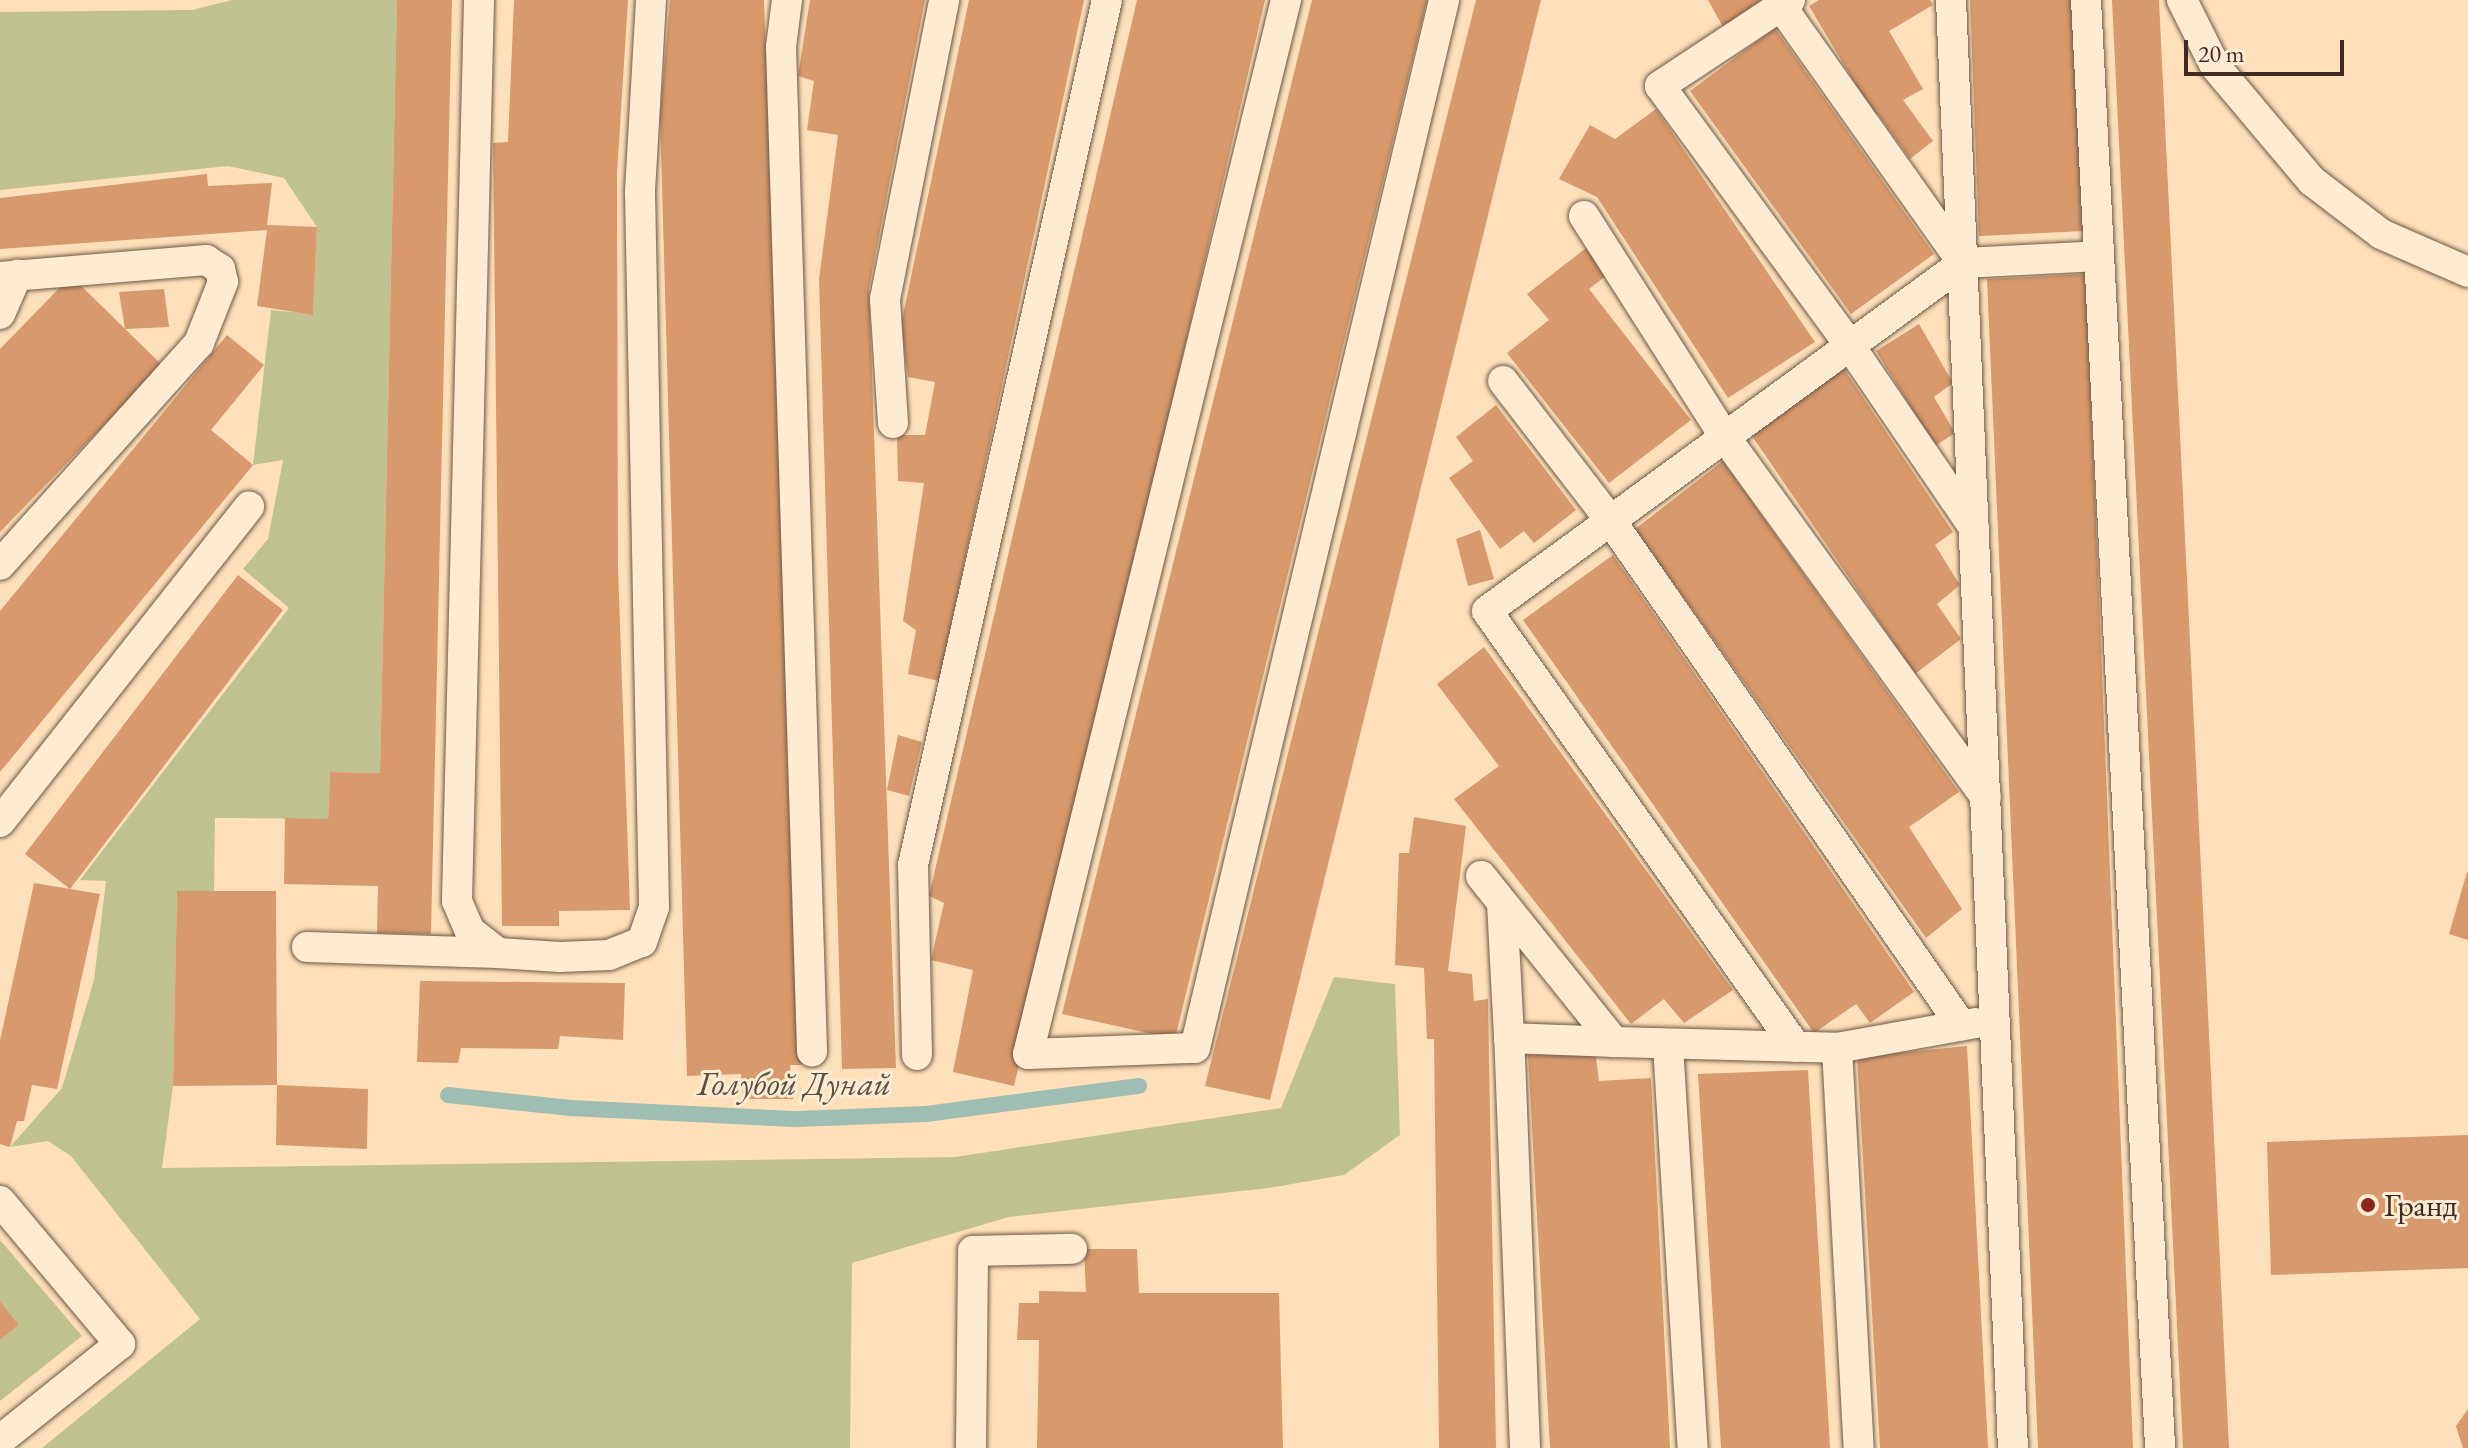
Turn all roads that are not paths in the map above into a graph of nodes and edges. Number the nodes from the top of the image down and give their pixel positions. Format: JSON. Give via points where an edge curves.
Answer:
{"nodes":[{"id":1,"x":479,"y":0,"type":"edge"},
{"id":2,"x":651,"y":0,"type":"edge"},
{"id":3,"x":787,"y":0,"type":"edge"},
{"id":4,"x":944,"y":0,"type":"edge"},
{"id":5,"x":1107,"y":0,"type":"edge"},
{"id":6,"x":1286,"y":0,"type":"edge"},
{"id":7,"x":1444,"y":0,"type":"edge"},
{"id":8,"x":1951,"y":0,"type":"edge"},
{"id":9,"x":2086,"y":0,"type":"edge"},
{"id":10,"x":2182,"y":0,"type":"edge"},
{"id":11,"x":1785,"y":3,"type":"edge"},
{"id":12,"x":1584,"y":216,"type":"dead end"},
{"id":13,"x":2099,"y":256,"type":"junction"},
{"id":14,"x":1963,"y":263,"type":"junction"},
{"id":15,"x":2468,"y":272,"type":"edge"},
{"id":16,"x":9,"y":276,"type":"edge"},
{"id":17,"x":0,"y":314,"type":"edge"},
{"id":18,"x":1850,"y":346,"type":"junction"},
{"id":19,"x":1503,"y":381,"type":"dead end"},
{"id":20,"x":893,"y":423,"type":"dead end"},
{"id":21,"x":1725,"y":437,"type":"junction"},
{"id":22,"x":249,"y":507,"type":"dead end"},
{"id":23,"x":1611,"y":521,"type":"junction"},
{"id":24,"x":1974,"y":528,"type":"junction"},
{"id":25,"x":0,"y":565,"type":"edge"},
{"id":26,"x":1986,"y":797,"type":"junction"},
{"id":27,"x":0,"y":822,"type":"edge"},
{"id":28,"x":1481,"y":876,"type":"dead end"},
{"id":29,"x":1502,"y":903,"type":"junction"},
{"id":30,"x":307,"y":947,"type":"dead end"},
{"id":31,"x":498,"y":953,"type":"junction"},
{"id":32,"x":1995,"y":1019,"type":"junction"},
{"id":33,"x":1961,"y":1025,"type":"junction"},
{"id":34,"x":1509,"y":1038,"type":"junction"},
{"id":35,"x":1614,"y":1042,"type":"junction"},
{"id":36,"x":1668,"y":1045,"type":"junction"},
{"id":37,"x":1796,"y":1047,"type":"junction"},
{"id":38,"x":1837,"y":1048,"type":"junction"},
{"id":39,"x":812,"y":1052,"type":"dead end"},
{"id":40,"x":917,"y":1055,"type":"dead end"},
{"id":41,"x":0,"y":1201,"type":"edge"},
{"id":42,"x":1072,"y":1249,"type":"dead end"},
{"id":43,"x":0,"y":1440,"type":"edge"},
{"id":44,"x":971,"y":1448,"type":"edge"},
{"id":45,"x":1525,"y":1448,"type":"edge"},
{"id":46,"x":1693,"y":1448,"type":"edge"},
{"id":47,"x":1859,"y":1448,"type":"edge"},
{"id":48,"x":2013,"y":1448,"type":"edge"},
{"id":49,"x":2160,"y":1448,"type":"edge"}],
"edges":[{"from":1,"to":31,"type":"lane","via":[[457,901],[470,931]]},
{"from":2,"to":31,"type":"lane","via":[[640,191],[654,907],[642,942],[609,955]]},
{"from":3,"to":39,"type":"lane","via":[[781,47]]},
{"from":4,"to":20,"type":"lane","via":[[885,299]]},
{"from":5,"to":40,"type":"lane","via":[[913,865]]},
{"from":6,"to":7,"type":"lane","via":[[1028,1054],[1195,1048]]},
{"from":8,"to":14,"type":"lane"},
{"from":9,"to":13,"type":"lane"},
{"from":10,"to":15,"type":"lane","via":[[2215,66],[2312,181],[2381,234]]},
{"from":11,"to":14,"type":"lane"},
{"from":11,"to":18,"type":"lane","via":[[1660,86]]},
{"from":12,"to":21,"type":"lane"},
{"from":13,"to":14,"type":"lane"},
{"from":13,"to":49,"type":"lane"},
{"from":14,"to":18,"type":"lane"},
{"from":14,"to":24,"type":"lane"},
{"from":16,"to":17,"type":"lane"},
{"from":16,"to":25,"type":"lane","via":[[206,260],[220,269],[223,282],[199,343]]},
{"from":18,"to":21,"type":"lane"},
{"from":18,"to":24,"type":"lane"},
{"from":19,"to":23,"type":"lane"},
{"from":21,"to":23,"type":"lane"},
{"from":21,"to":26,"type":"lane"},
{"from":22,"to":27,"type":"lane"},
{"from":23,"to":33,"type":"lane"},
{"from":23,"to":37,"type":"lane","via":[[1487,611]]},
{"from":24,"to":26,"type":"lane"},
{"from":26,"to":32,"type":"lane"},
{"from":28,"to":29,"type":"lane"},
{"from":29,"to":34,"type":"lane"},
{"from":29,"to":35,"type":"lane"},
{"from":30,"to":31,"type":"lane"},
{"from":32,"to":33,"type":"lane"},
{"from":32,"to":48,"type":"lane"},
{"from":33,"to":38,"type":"lane"},
{"from":34,"to":35,"type":"lane"},
{"from":34,"to":45,"type":"lane"},
{"from":35,"to":36,"type":"lane"},
{"from":36,"to":37,"type":"lane"},
{"from":36,"to":46,"type":"lane"},
{"from":37,"to":38,"type":"lane"},
{"from":38,"to":47,"type":"lane"},
{"from":41,"to":43,"type":"lane","via":[[120,1344]]},
{"from":42,"to":44,"type":"lane","via":[[973,1251]]}]}
